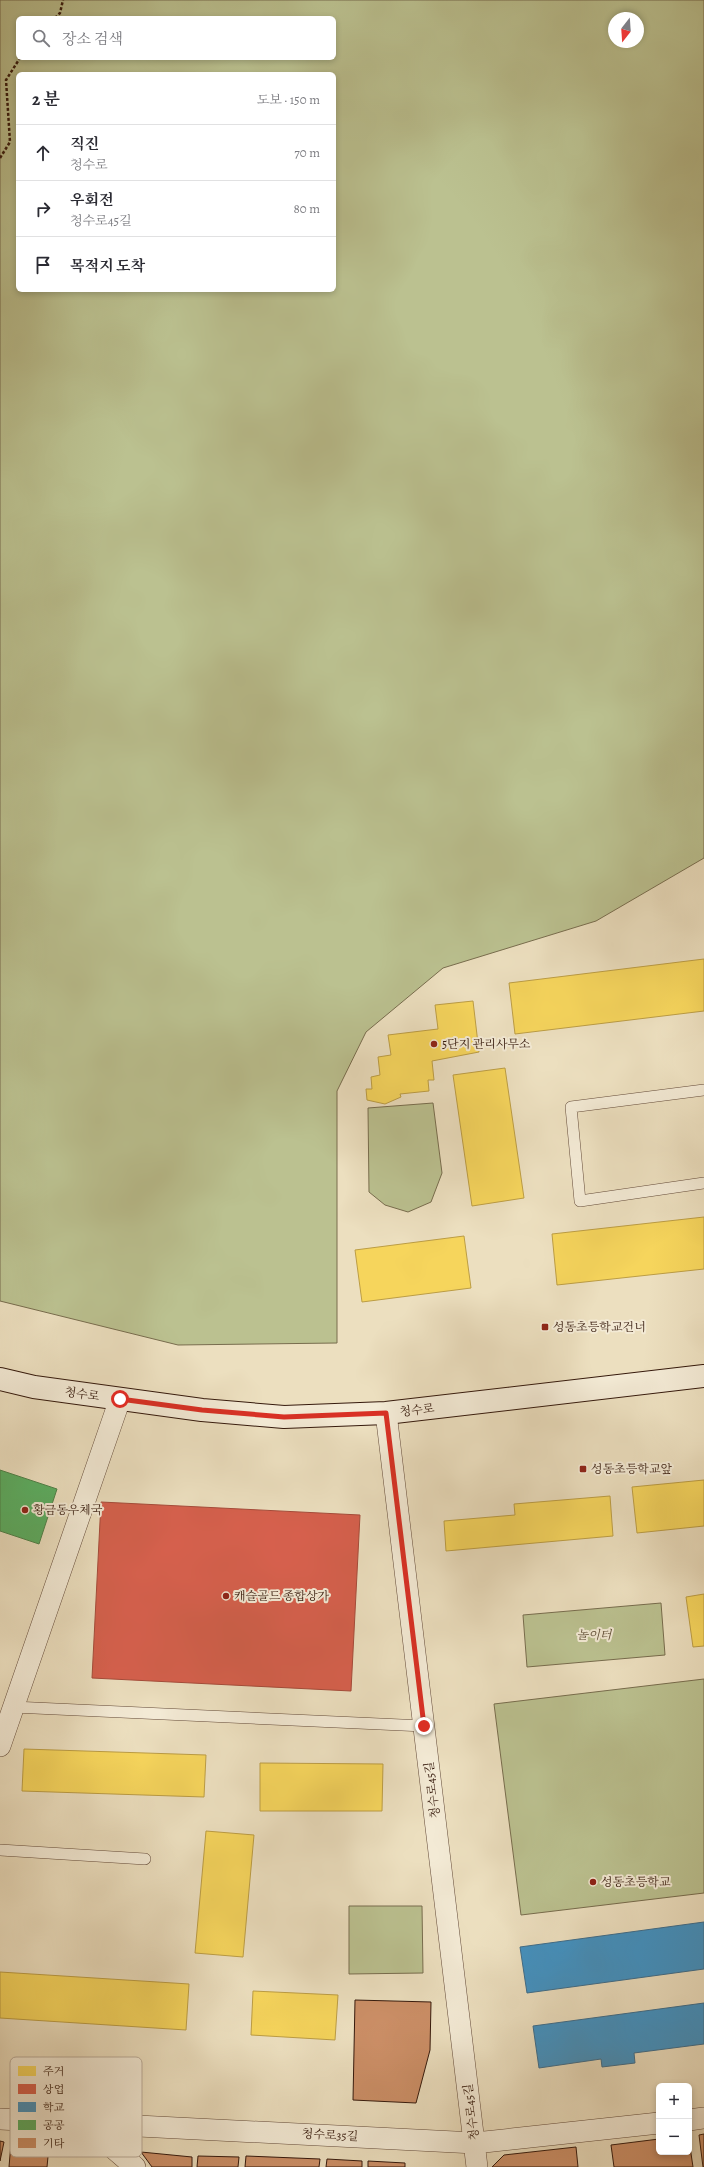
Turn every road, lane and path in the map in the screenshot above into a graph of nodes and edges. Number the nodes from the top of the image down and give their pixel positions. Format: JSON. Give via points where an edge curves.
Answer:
{"nodes":[{"id":1,"x":63,"y":0,"type":"edge"},
{"id":2,"x":57,"y":16,"type":"edge"},
{"id":3,"x":19,"y":60,"type":"edge"},
{"id":4,"x":0,"y":158,"type":"edge"},
{"id":5,"x":704,"y":1090,"type":"edge"},
{"id":6,"x":704,"y":1183,"type":"edge"},
{"id":7,"x":0,"y":1371,"type":"edge"},
{"id":8,"x":704,"y":1376,"type":"edge"},
{"id":9,"x":0,"y":1379,"type":"edge"},
{"id":10,"x":0,"y":1387,"type":"edge"},
{"id":11,"x":34,"y":1387,"type":"junction"},
{"id":12,"x":120,"y":1399,"type":"junction"},
{"id":13,"x":386,"y":1413,"type":"junction"},
{"id":14,"x":8,"y":1712,"type":"edge"},
{"id":15,"x":424,"y":1726,"type":"junction"},
{"id":16,"x":0,"y":1746,"type":"edge"},
{"id":17,"x":0,"y":1850,"type":"edge"},
{"id":18,"x":145,"y":1859,"type":"dead end"},
{"id":19,"x":704,"y":2118,"type":"edge"},
{"id":20,"x":0,"y":2119,"type":"edge"},
{"id":21,"x":10,"y":2119,"type":"edge"},
{"id":22,"x":692,"y":2120,"type":"edge"},
{"id":23,"x":656,"y":2123,"type":"edge"},
{"id":24,"x":142,"y":2125,"type":"edge"},
{"id":25,"x":475,"y":2143,"type":"junction"},
{"id":26,"x":124,"y":2157,"type":"edge"},
{"id":27,"x":135,"y":2167,"type":"edge"},
{"id":28,"x":477,"y":2167,"type":"edge"}],
"edges":[{"from":1,"to":2,"type":"path"},
{"from":3,"to":4,"type":"path","via":[[6,80],[10,142]]},
{"from":5,"to":6,"type":"lane","via":[[571,1107],[580,1201]]},
{"from":7,"to":11,"type":"main road","name":"청수로"},
{"from":8,"to":13,"type":"main road","name":"청수로"},
{"from":9,"to":11,"type":"main road","name":"청수로"},
{"from":10,"to":11,"type":"main road","name":"청수로"},
{"from":11,"to":12,"type":"main road","name":"청수로"},
{"from":12,"to":13,"type":"main road","name":"청수로","via":[[284,1417]]},
{"from":12,"to":14,"type":"street"},
{"from":13,"to":15,"type":"street","name":"청수로45길"},
{"from":14,"to":15,"type":"lane"},
{"from":14,"to":16,"type":"street"},
{"from":15,"to":25,"type":"street","name":"청수로45길"},
{"from":17,"to":18,"type":"lane"},
{"from":19,"to":22,"type":"street"},
{"from":20,"to":21,"type":"street","name":"청수로35길"},
{"from":23,"to":25,"type":"street","name":"청수로35길"},
{"from":24,"to":25,"type":"street","name":"청수로35길"},
{"from":25,"to":28,"type":"street","name":"청수로45길"},
{"from":26,"to":27,"type":"street"}]}
